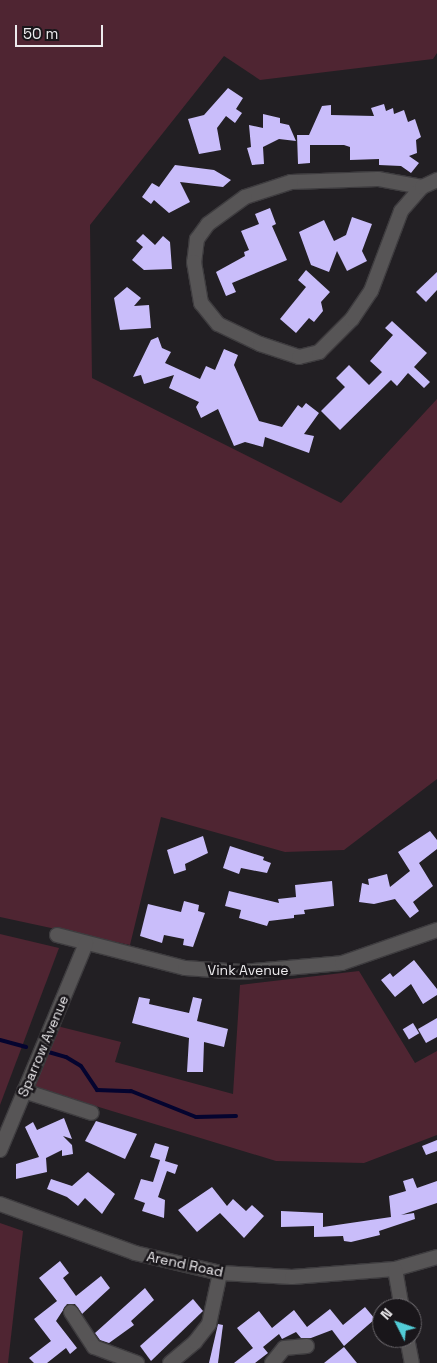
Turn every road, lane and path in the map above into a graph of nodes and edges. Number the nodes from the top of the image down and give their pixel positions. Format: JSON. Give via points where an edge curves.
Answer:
{"nodes":[{"id":1,"x":437,"y":180,"type":"edge"},
{"id":2,"x":422,"y":188,"type":"junction"},
{"id":3,"x":437,"y":930,"type":"edge"},
{"id":4,"x":57,"y":935,"type":"dead end"},
{"id":5,"x":86,"y":943,"type":"junction"},
{"id":6,"x":24,"y":1091,"type":"junction"},
{"id":7,"x":92,"y":1113,"type":"dead end"},
{"id":8,"x":0,"y":1150,"type":"edge"},
{"id":9,"x":0,"y":1204,"type":"edge"},
{"id":10,"x":437,"y":1257,"type":"edge"},
{"id":11,"x":395,"y":1269,"type":"junction"},
{"id":12,"x":220,"y":1273,"type":"junction"},
{"id":13,"x":400,"y":1298,"type":"edge"},
{"id":14,"x":71,"y":1312,"type":"dead end"},
{"id":15,"x":307,"y":1346,"type":"dead end"},
{"id":16,"x":409,"y":1348,"type":"edge"},
{"id":17,"x":137,"y":1363,"type":"edge"},
{"id":18,"x":170,"y":1363,"type":"edge"},
{"id":19,"x":272,"y":1363,"type":"edge"},
{"id":20,"x":412,"y":1363,"type":"edge"}],
"edges":[{"from":1,"to":2,"type":"street"},
{"from":2,"to":2,"type":"street","via":[[401,211],[371,291],[352,319],[319,352],[299,358],[260,344],[218,324],[200,303],[194,262],[197,239],[214,219],[245,197],[292,182],[378,179]]},
{"from":3,"to":5,"type":"street","name":"Vink Avenue","via":[[342,964],[266,972],[186,968]]},
{"from":4,"to":5,"type":"street","name":"Vink Avenue"},
{"from":5,"to":6,"type":"street","name":"Sparrow Avenue"},
{"from":6,"to":7,"type":"street"},
{"from":6,"to":8,"type":"street","name":"Sparrow Avenue"},
{"from":9,"to":12,"type":"street","name":"Arend Road","via":[[135,1253]]},
{"from":10,"to":11,"type":"street","name":"Arend Road"},
{"from":11,"to":12,"type":"street","name":"Arend Road","via":[[292,1277]]},
{"from":11,"to":13,"type":"street"},
{"from":12,"to":18,"type":"street","via":[[209,1324],[195,1342]]},
{"from":14,"to":17,"type":"street","via":[[94,1347]]},
{"from":15,"to":19,"type":"street","via":[[284,1348]]},
{"from":16,"to":20,"type":"street"}]}
